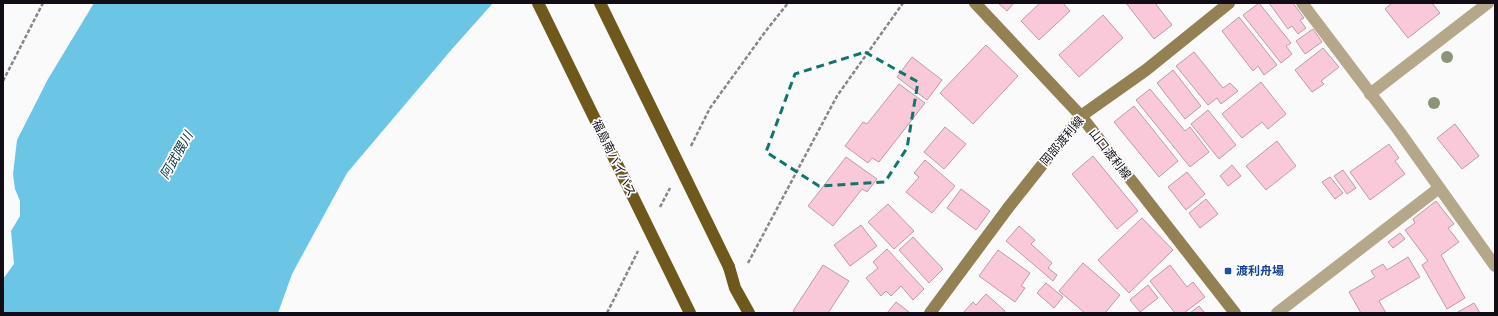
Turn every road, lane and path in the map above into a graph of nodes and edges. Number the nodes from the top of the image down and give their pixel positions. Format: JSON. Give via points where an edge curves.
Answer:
{"nodes":[{"id":1,"x":43,"y":3,"type":"edge"},
{"id":2,"x":538,"y":3,"type":"edge"},
{"id":3,"x":600,"y":3,"type":"edge"},
{"id":4,"x":903,"y":3,"type":"edge"},
{"id":5,"x":975,"y":3,"type":"edge"},
{"id":6,"x":1229,"y":3,"type":"edge"},
{"id":7,"x":1302,"y":3,"type":"edge"},
{"id":8,"x":1488,"y":3,"type":"edge"},
{"id":9,"x":3,"y":81,"type":"edge"},
{"id":10,"x":1370,"y":94,"type":"junction"},
{"id":11,"x":1081,"y":116,"type":"junction"},
{"id":12,"x":1439,"y":188,"type":"junction"},
{"id":13,"x":1495,"y":266,"type":"edge"},
{"id":14,"x":735,"y":288,"type":"junction"},
{"id":15,"x":690,"y":313,"type":"edge"},
{"id":16,"x":749,"y":313,"type":"edge"},
{"id":17,"x":930,"y":313,"type":"edge"},
{"id":18,"x":1235,"y":313,"type":"edge"},
{"id":19,"x":1277,"y":313,"type":"edge"}],
"edges":[{"from":1,"to":9,"type":"path"},
{"from":2,"to":15,"type":"highway","name":"福島南バイパス","bridge":true},
{"from":3,"to":14,"type":"highway","bridge":true,"via":[[729,268]]},
{"from":4,"to":14,"type":"path","via":[[837,96]]},
{"from":5,"to":11,"type":"main road","name":"山口渡利線"},
{"from":6,"to":11,"type":"main road","name":"岡部渡利線","via":[[1146,70]]},
{"from":7,"to":10,"type":"street"},
{"from":8,"to":10,"type":"street"},
{"from":10,"to":12,"type":"street"},
{"from":11,"to":17,"type":"main road","name":"岡部渡利線"},
{"from":11,"to":18,"type":"main road","name":"山口渡利線"},
{"from":12,"to":13,"type":"street"},
{"from":12,"to":19,"type":"street"},
{"from":14,"to":16,"type":"highway"}]}
